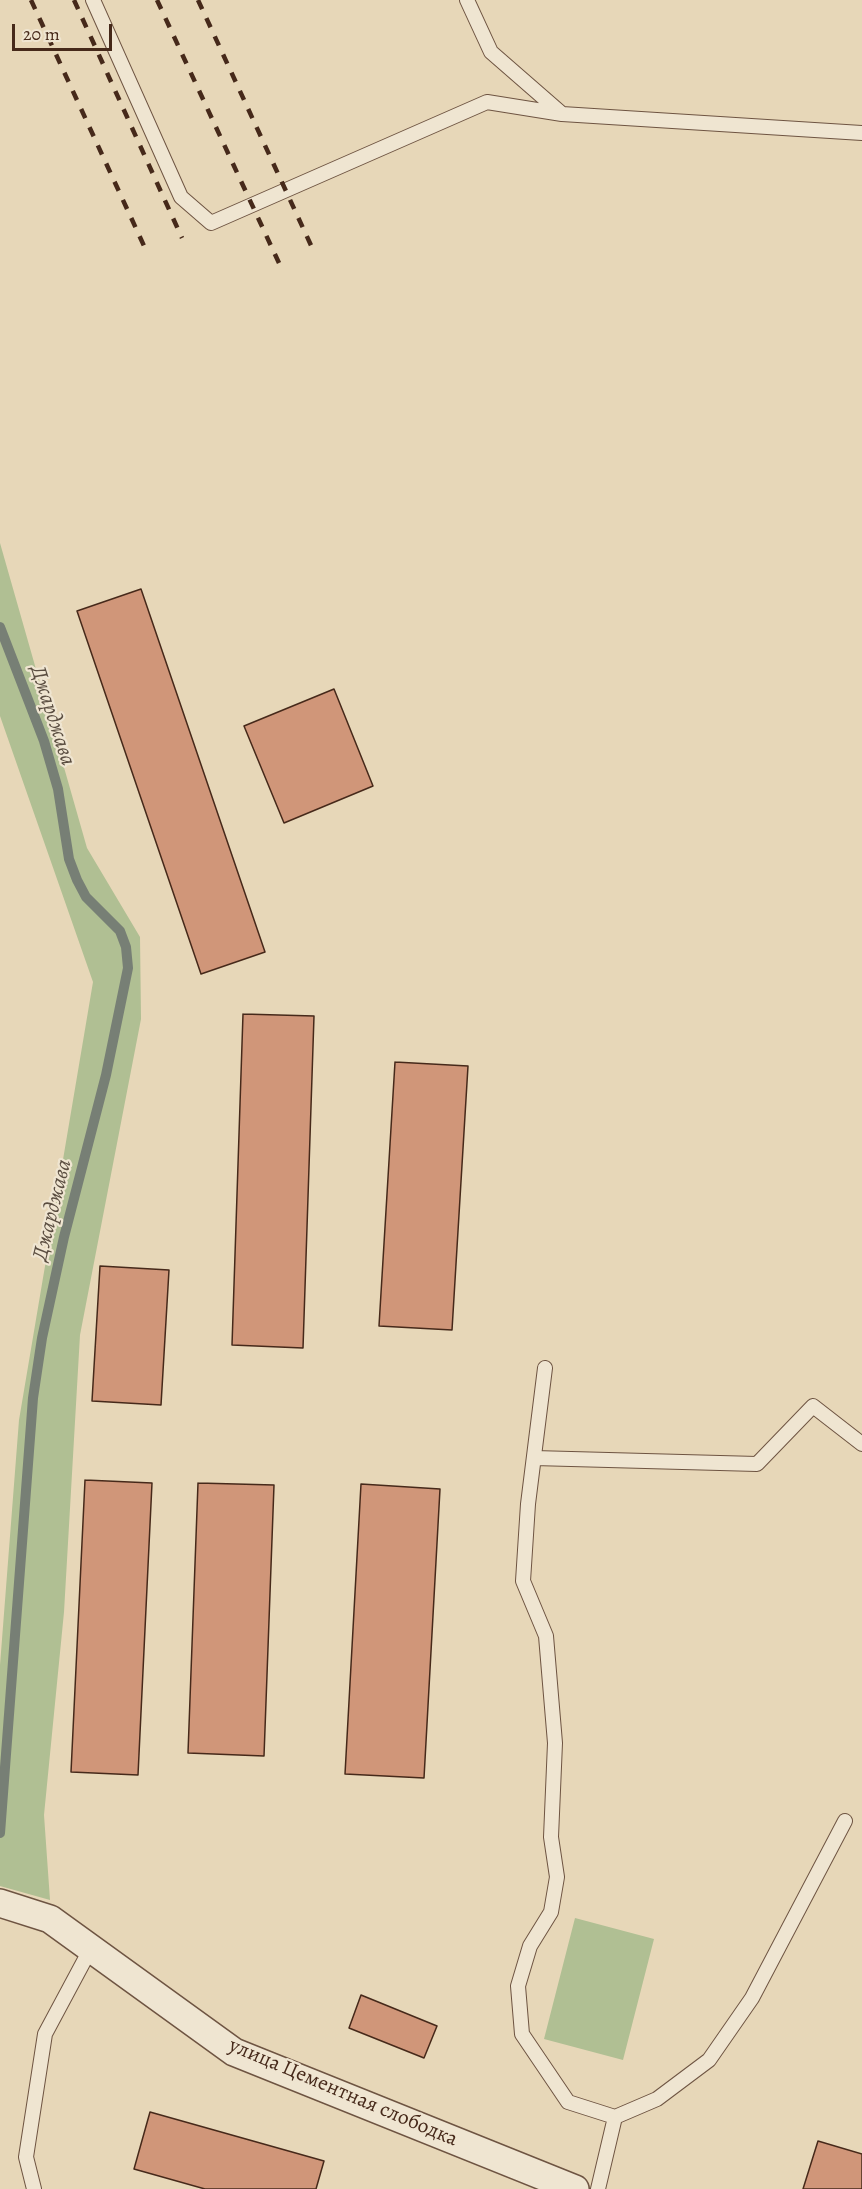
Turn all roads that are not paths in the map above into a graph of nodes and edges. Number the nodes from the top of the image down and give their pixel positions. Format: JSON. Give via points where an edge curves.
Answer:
{"nodes":[{"id":1,"x":93,"y":0,"type":"edge"},
{"id":2,"x":467,"y":0,"type":"edge"},
{"id":3,"x":562,"y":114,"type":"junction"},
{"id":4,"x":862,"y":134,"type":"edge"},
{"id":5,"x":545,"y":1368,"type":"dead end"},
{"id":6,"x":862,"y":1444,"type":"edge"},
{"id":7,"x":534,"y":1458,"type":"junction"},
{"id":8,"x":845,"y":1821,"type":"dead end"},
{"id":9,"x":0,"y":1903,"type":"edge"},
{"id":10,"x":91,"y":1947,"type":"junction"},
{"id":11,"x":615,"y":2116,"type":"junction"},
{"id":12,"x":34,"y":2189,"type":"edge"},
{"id":13,"x":575,"y":2189,"type":"edge"},
{"id":14,"x":598,"y":2189,"type":"edge"}],
"edges":[{"from":1,"to":3,"type":"lane","via":[[181,197],[211,223],[487,102]]},
{"from":2,"to":3,"type":"lane","via":[[491,52]]},
{"from":3,"to":4,"type":"lane"},
{"from":5,"to":7,"type":"lane"},
{"from":6,"to":7,"type":"lane","via":[[813,1406],[758,1464]]},
{"from":7,"to":11,"type":"lane","via":[[523,1581],[546,1636],[555,1743],[551,1837],[557,1877],[551,1912],[530,1946],[518,1986],[522,2034],[568,2102]]},
{"from":8,"to":11,"type":"lane","via":[[752,1998],[709,2060],[657,2099]]},
{"from":9,"to":10,"type":"street","name":"улица Цементная слободка","via":[[50,1919]]},
{"from":10,"to":12,"type":"lane","via":[[45,2034],[26,2157]]},
{"from":10,"to":13,"type":"street","name":"улица Цементная слободка","via":[[234,2052]]},
{"from":11,"to":14,"type":"lane"}]}
